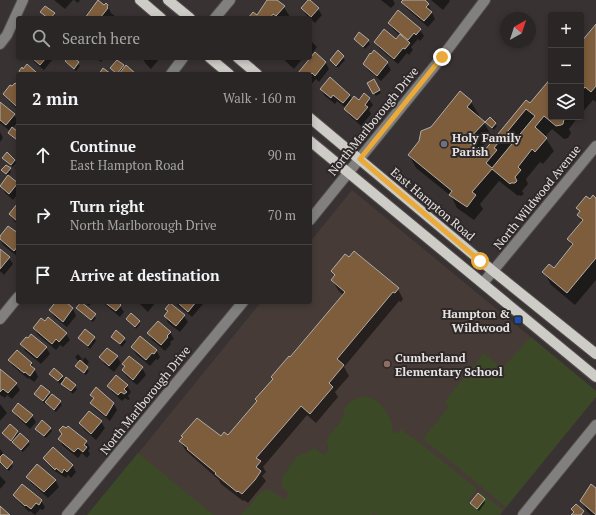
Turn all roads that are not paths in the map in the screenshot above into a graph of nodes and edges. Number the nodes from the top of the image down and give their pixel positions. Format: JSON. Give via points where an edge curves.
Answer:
{"nodes":[{"id":1,"x":23,"y":0,"type":"edge"},
{"id":2,"x":140,"y":0,"type":"edge"},
{"id":3,"x":168,"y":0,"type":"edge"},
{"id":4,"x":230,"y":0,"type":"edge"},
{"id":5,"x":485,"y":0,"type":"edge"},
{"id":6,"x":159,"y":16,"type":"edge"},
{"id":7,"x":188,"y":16,"type":"edge"},
{"id":8,"x":217,"y":16,"type":"edge"},
{"id":9,"x":0,"y":44,"type":"edge"},
{"id":10,"x":182,"y":60,"type":"edge"},
{"id":11,"x":212,"y":60,"type":"edge"},
{"id":12,"x":240,"y":60,"type":"edge"},
{"id":13,"x":172,"y":72,"type":"edge"},
{"id":14,"x":227,"y":72,"type":"edge"},
{"id":15,"x":255,"y":72,"type":"edge"},
{"id":16,"x":312,"y":120,"type":"edge"},
{"id":17,"x":312,"y":143,"type":"edge"},
{"id":18,"x":596,"y":146,"type":"edge"},
{"id":19,"x":360,"y":159,"type":"junction"},
{"id":20,"x":349,"y":173,"type":"junction"},
{"id":21,"x":312,"y":218,"type":"edge"},
{"id":22,"x":493,"y":271,"type":"junction"},
{"id":23,"x":482,"y":283,"type":"junction"},
{"id":24,"x":16,"y":299,"type":"edge"},
{"id":25,"x":241,"y":304,"type":"edge"},
{"id":26,"x":0,"y":319,"type":"edge"},
{"id":27,"x":596,"y":354,"type":"edge"},
{"id":28,"x":596,"y":377,"type":"edge"},
{"id":29,"x":596,"y":425,"type":"edge"},
{"id":30,"x":68,"y":515,"type":"edge"},
{"id":31,"x":523,"y":515,"type":"edge"}],
"edges":[{"from":1,"to":9,"type":"street"},
{"from":2,"to":6,"type":"main road"},
{"from":3,"to":7,"type":"main road"},
{"from":4,"to":8,"type":"street"},
{"from":5,"to":19,"type":"street","name":"North Marlborough Drive"},
{"from":10,"to":13,"type":"street"},
{"from":11,"to":14,"type":"main road"},
{"from":12,"to":15,"type":"main road"},
{"from":16,"to":19,"type":"main road","name":"East Hampton Road"},
{"from":17,"to":20,"type":"main road"},
{"from":18,"to":22,"type":"street","name":"North Wildwood Avenue"},
{"from":19,"to":20,"type":"street","name":"North Marlborough Drive"},
{"from":19,"to":22,"type":"main road","name":"East Hampton Road"},
{"from":20,"to":21,"type":"street","name":"North Marlborough Drive"},
{"from":20,"to":23,"type":"main road"},
{"from":22,"to":23,"type":"street","name":"North Wildwood Avenue"},
{"from":22,"to":27,"type":"main road","name":"East Hampton Road"},
{"from":23,"to":28,"type":"main road"},
{"from":24,"to":26,"type":"street"},
{"from":25,"to":30,"type":"street","name":"North Marlborough Drive"},
{"from":29,"to":31,"type":"street"}]}
